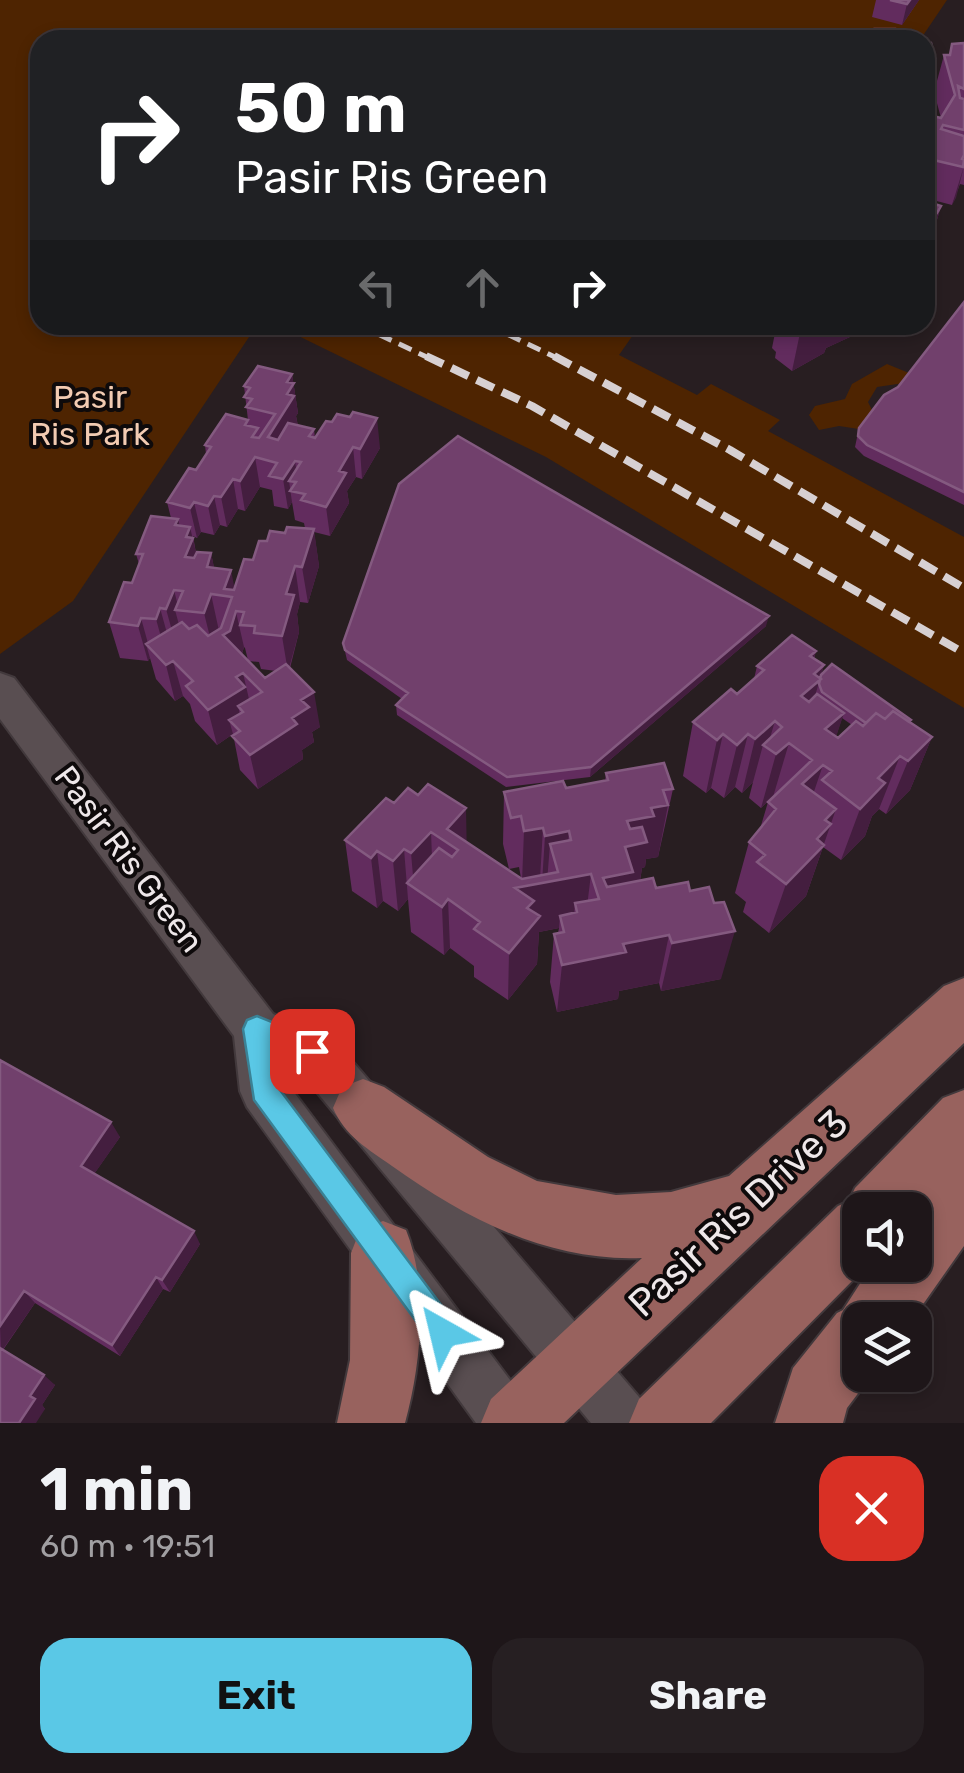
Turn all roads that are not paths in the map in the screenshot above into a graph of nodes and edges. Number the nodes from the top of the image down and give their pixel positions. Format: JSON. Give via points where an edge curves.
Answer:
{"nodes":[{"id":1,"x":0,"y":689,"type":"edge"},
{"id":2,"x":964,"y":1005,"type":"edge"},
{"id":3,"x":257,"y":1029,"type":"junction"},
{"id":4,"x":363,"y":1108,"type":"junction"},
{"id":5,"x":964,"y":1119,"type":"edge"},
{"id":6,"x":894,"y":1192,"type":"edge"},
{"id":7,"x":964,"y":1193,"type":"edge"},
{"id":8,"x":748,"y":1202,"type":"junction"},
{"id":9,"x":932,"y":1237,"type":"edge"},
{"id":10,"x":842,"y":1246,"type":"edge"},
{"id":11,"x":383,"y":1253,"type":"junction"},
{"id":12,"x":842,"y":1359,"type":"edge"},
{"id":13,"x":578,"y":1364,"type":"junction"},
{"id":14,"x":370,"y":1423,"type":"edge"},
{"id":15,"x":512,"y":1423,"type":"edge"},
{"id":16,"x":626,"y":1423,"type":"edge"},
{"id":17,"x":663,"y":1423,"type":"edge"},
{"id":18,"x":809,"y":1423,"type":"edge"}],
"edges":[{"from":1,"to":3,"type":"street","name":"Pasir Ris Green"},
{"from":2,"to":8,"type":"main road","name":"Pasir Ris Drive 3"},
{"from":3,"to":4,"type":"street","via":[[312,1051]]},
{"from":3,"to":11,"type":"street","via":[[264,1091]]},
{"from":4,"to":8,"type":"main road","via":[[455,1175],[511,1206],[568,1223],[613,1229],[665,1224]]},
{"from":4,"to":13,"type":"street"},
{"from":5,"to":6,"type":"main road"},
{"from":7,"to":9,"type":"main road"},
{"from":8,"to":13,"type":"main road","name":"Pasir Ris Drive 3"},
{"from":10,"to":17,"type":"main road"},
{"from":11,"to":14,"type":"main road","via":[[386,1339]]},
{"from":11,"to":15,"type":"street"},
{"from":12,"to":18,"type":"main road","via":[[817,1392]]},
{"from":13,"to":15,"type":"main road","name":"Pasir Ris Drive 3"},
{"from":13,"to":16,"type":"street"}]}
